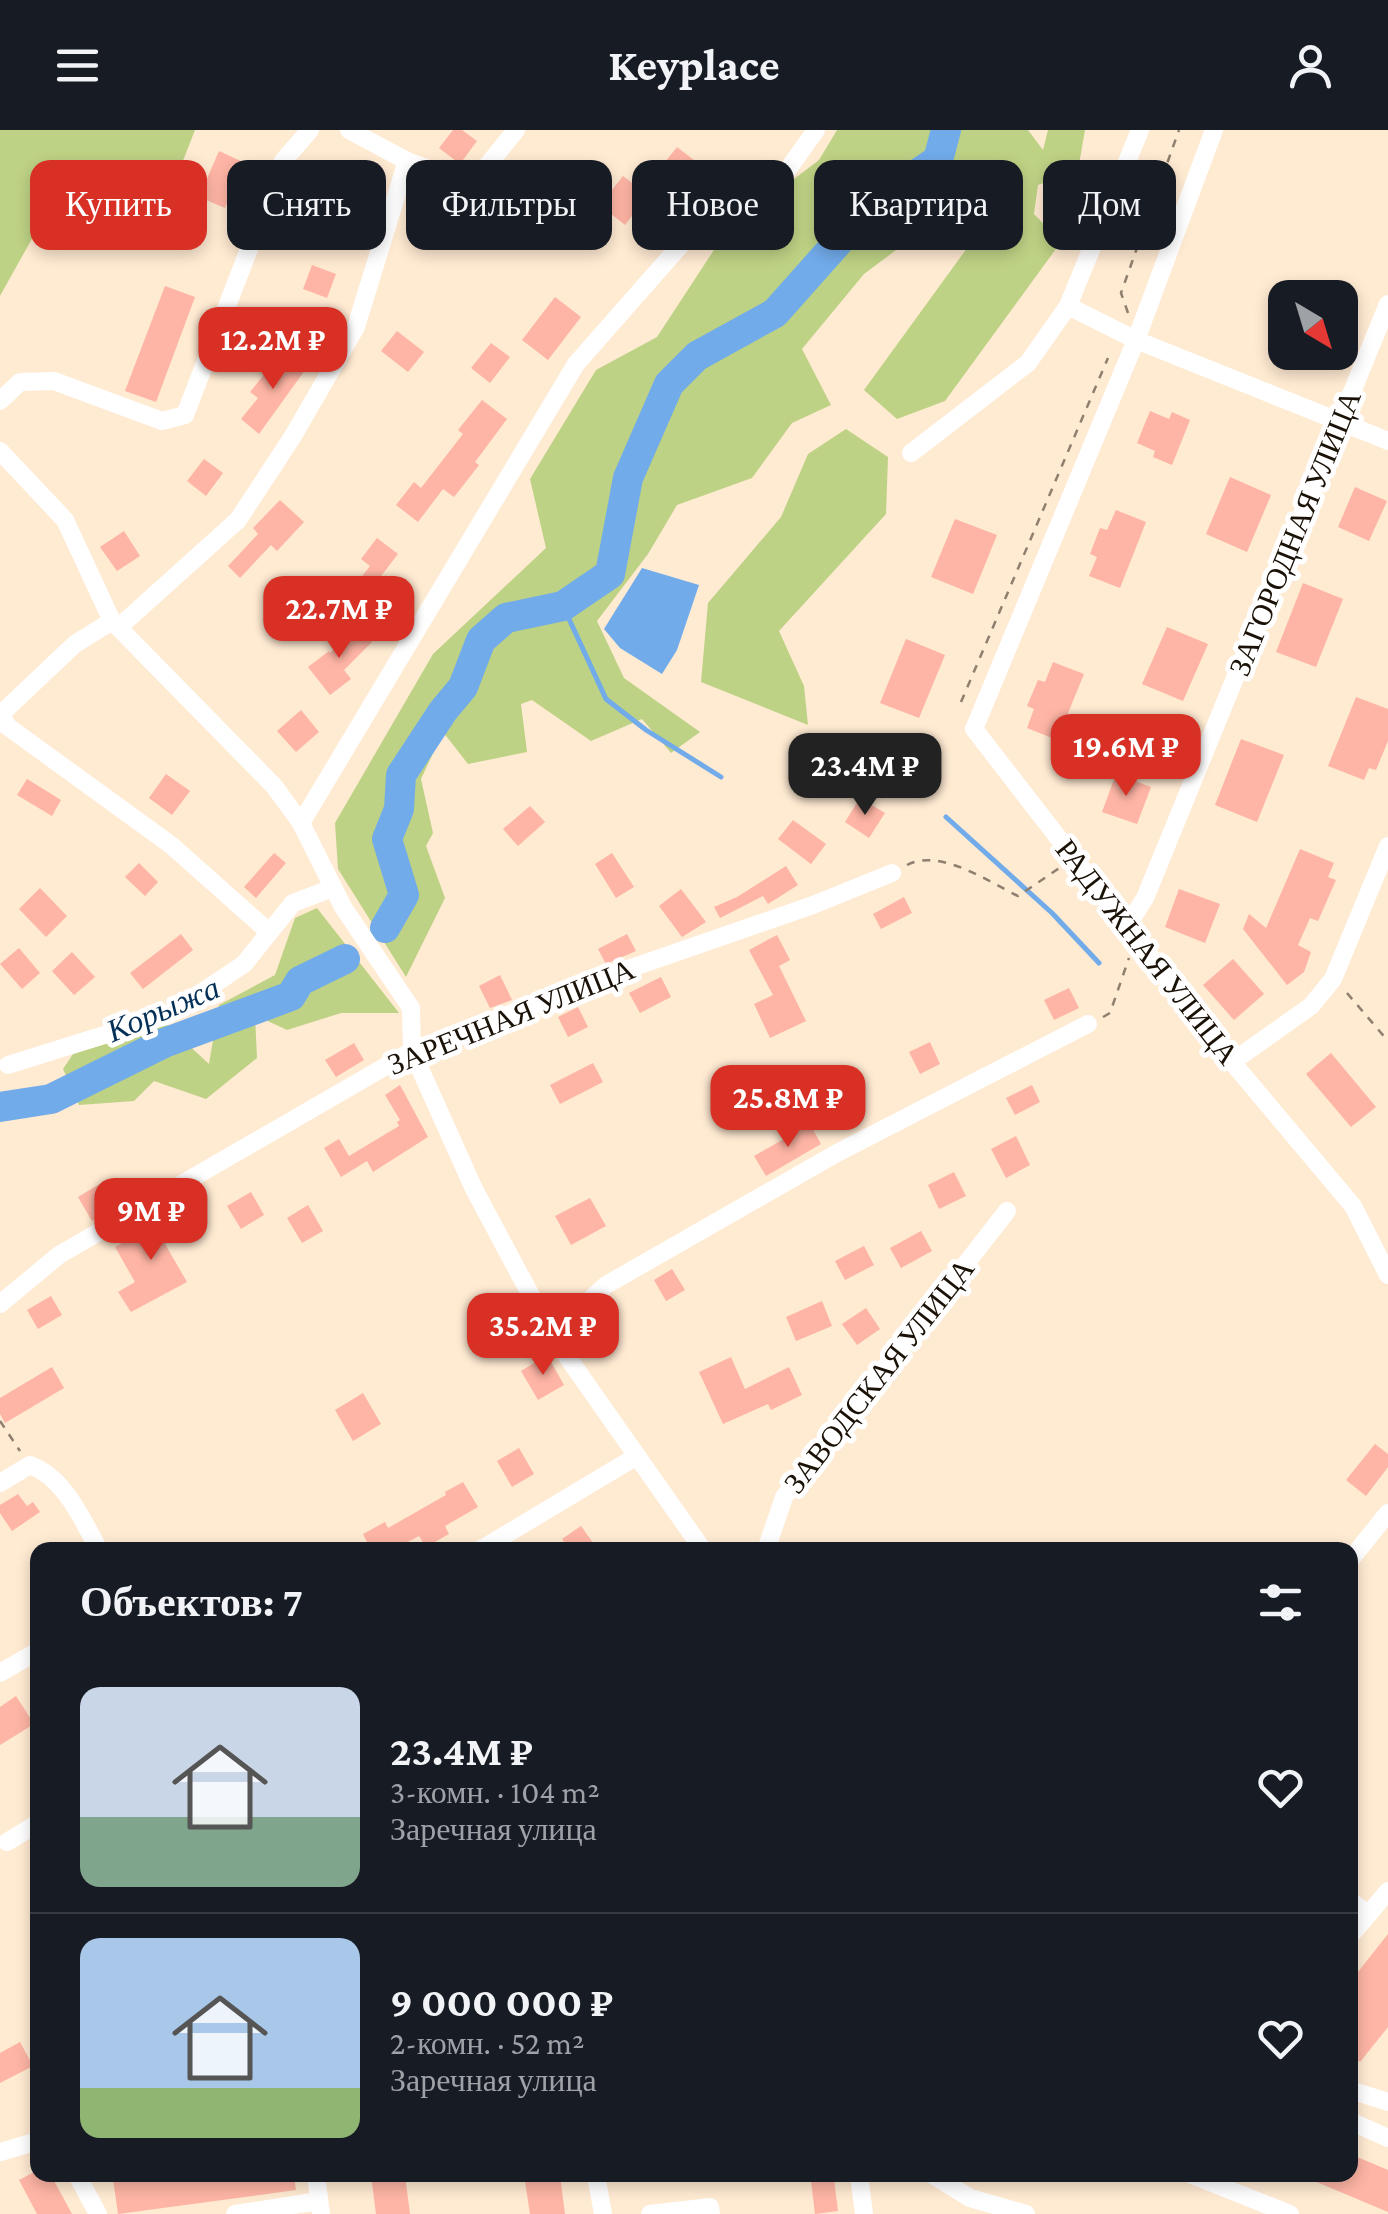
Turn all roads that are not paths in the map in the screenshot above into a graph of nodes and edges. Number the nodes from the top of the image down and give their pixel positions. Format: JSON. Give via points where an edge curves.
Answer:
{"nodes":[{"id":1,"x":310,"y":130,"type":"edge"},
{"id":2,"x":349,"y":130,"type":"edge"},
{"id":3,"x":516,"y":130,"type":"edge"},
{"id":4,"x":816,"y":130,"type":"edge"},
{"id":5,"x":1140,"y":130,"type":"edge"},
{"id":6,"x":1214,"y":130,"type":"edge"},
{"id":7,"x":492,"y":160,"type":"edge"},
{"id":8,"x":406,"y":161,"type":"edge"},
{"id":9,"x":406,"y":165,"type":"edge"},
{"id":10,"x":1388,"y":304,"type":"edge"},
{"id":11,"x":1068,"y":306,"type":"junction"},
{"id":12,"x":1136,"y":340,"type":"junction"},
{"id":13,"x":0,"y":401,"type":"edge"},
{"id":14,"x":1340,"y":421,"type":"junction"},
{"id":15,"x":1388,"y":441,"type":"edge"},
{"id":16,"x":0,"y":451,"type":"edge"},
{"id":17,"x":910,"y":454,"type":"dead end"},
{"id":18,"x":115,"y":624,"type":"junction"},
{"id":19,"x":2,"y":711,"type":"edge"},
{"id":20,"x":301,"y":823,"type":"junction"},
{"id":21,"x":1388,"y":846,"type":"edge"},
{"id":22,"x":892,"y":873,"type":"road end"},
{"id":23,"x":334,"y":888,"type":"junction"},
{"id":24,"x":1132,"y":931,"type":"junction"},
{"id":25,"x":269,"y":932,"type":"junction"},
{"id":26,"x":1088,"y":1024,"type":"road end"},
{"id":27,"x":412,"y":1051,"type":"junction"},
{"id":28,"x":1232,"y":1062,"type":"junction"},
{"id":29,"x":8,"y":1065,"type":"dead end"},
{"id":30,"x":1007,"y":1210,"type":"dead end"},
{"id":31,"x":1388,"y":1275,"type":"edge"},
{"id":32,"x":0,"y":1304,"type":"edge"},
{"id":33,"x":552,"y":1335,"type":"junction"},
{"id":34,"x":637,"y":1456,"type":"junction"},
{"id":35,"x":0,"y":1483,"type":"edge"},
{"id":36,"x":1388,"y":1513,"type":"edge"},
{"id":37,"x":95,"y":1542,"type":"edge"},
{"id":38,"x":493,"y":1542,"type":"edge"},
{"id":39,"x":697,"y":1542,"type":"edge"},
{"id":40,"x":769,"y":1542,"type":"edge"},
{"id":41,"x":1358,"y":1550,"type":"edge"},
{"id":42,"x":30,"y":1656,"type":"edge"},
{"id":43,"x":0,"y":1674,"type":"edge"},
{"id":44,"x":30,"y":1828,"type":"edge"},
{"id":45,"x":7,"y":1842,"type":"dead end"},
{"id":46,"x":1388,"y":1890,"type":"edge"},
{"id":47,"x":1358,"y":1906,"type":"edge"},
{"id":48,"x":1368,"y":1914,"type":"junction"},
{"id":49,"x":1358,"y":1926,"type":"edge"},
{"id":50,"x":1358,"y":2093,"type":"edge"},
{"id":51,"x":1388,"y":2102,"type":"edge"},
{"id":52,"x":1358,"y":2125,"type":"edge"},
{"id":53,"x":1388,"y":2138,"type":"edge"},
{"id":54,"x":30,"y":2143,"type":"edge"},
{"id":55,"x":0,"y":2152,"type":"edge"},
{"id":56,"x":81,"y":2182,"type":"edge"},
{"id":57,"x":317,"y":2182,"type":"edge"},
{"id":58,"x":597,"y":2182,"type":"edge"},
{"id":59,"x":860,"y":2182,"type":"edge"},
{"id":60,"x":944,"y":2182,"type":"edge"},
{"id":61,"x":1210,"y":2182,"type":"edge"},
{"id":62,"x":320,"y":2208,"type":"edge"},
{"id":63,"x":98,"y":2214,"type":"edge"},
{"id":64,"x":236,"y":2214,"type":"edge"},
{"id":65,"x":603,"y":2214,"type":"edge"},
{"id":66,"x":650,"y":2214,"type":"edge"},
{"id":67,"x":711,"y":2214,"type":"edge"},
{"id":68,"x":864,"y":2214,"type":"edge"},
{"id":69,"x":1026,"y":2214,"type":"edge"},
{"id":70,"x":1290,"y":2214,"type":"edge"}],
"edges":[{"from":1,"to":13,"type":"street","via":[[283,161],[184,415],[162,421],[54,381],[20,382]]},
{"from":2,"to":8,"type":"street"},
{"from":3,"to":7,"type":"street"},
{"from":4,"to":20,"type":"street","via":[[786,172],[700,223],[576,364]]},
{"from":5,"to":11,"type":"street"},
{"from":6,"to":12,"type":"street"},
{"from":9,"to":18,"type":"street","via":[[356,327],[293,436],[238,520]]},
{"from":10,"to":14,"type":"street","name":"ЗАГОРОДНАЯ УЛИЦА"},
{"from":11,"to":12,"type":"street"},
{"from":11,"to":17,"type":"street","via":[[1028,362]]},
{"from":12,"to":14,"type":"street"},
{"from":12,"to":24,"type":"street","name":"РАДУЖНАЯ УЛИЦА","via":[[974,729]]},
{"from":14,"to":15,"type":"street"},
{"from":14,"to":24,"type":"street","name":"ЗАГОРОДНАЯ УЛИЦА"},
{"from":16,"to":18,"type":"street","via":[[65,520]]},
{"from":18,"to":19,"type":"street","via":[[75,644]]},
{"from":18,"to":20,"type":"street","via":[[274,786]]},
{"from":19,"to":25,"type":"street","via":[[7,726],[171,845]]},
{"from":20,"to":23,"type":"street"},
{"from":21,"to":28,"type":"street","via":[[1333,979],[1310,1006]]},
{"from":22,"to":27,"type":"street","name":"ЗАРЕЧНАЯ УЛИЦА"},
{"from":23,"to":25,"type":"street","via":[[293,903]]},
{"from":23,"to":27,"type":"street","via":[[411,1008]]},
{"from":24,"to":28,"type":"street","name":"РАДУЖНАЯ УЛИЦА"},
{"from":25,"to":29,"type":"street","via":[[244,964],[168,1015]]},
{"from":26,"to":33,"type":"street","via":[[837,1153],[606,1285]]},
{"from":27,"to":32,"type":"street","name":"ЗАРЕЧНАЯ УЛИЦА","via":[[60,1254]]},
{"from":27,"to":33,"type":"street","via":[[474,1189]]},
{"from":28,"to":31,"type":"street","name":"РАДУЖНАЯ УЛИЦА","via":[[1353,1206]]},
{"from":30,"to":40,"type":"street","name":"ЗАВОДСКАЯ УЛИЦА","via":[[784,1497]]},
{"from":33,"to":34,"type":"street"},
{"from":34,"to":38,"type":"street"},
{"from":34,"to":39,"type":"street"},
{"from":35,"to":37,"type":"street","via":[[30,1465],[46,1470]]},
{"from":36,"to":41,"type":"street"},
{"from":42,"to":43,"type":"street"},
{"from":44,"to":45,"type":"street"},
{"from":46,"to":48,"type":"street"},
{"from":47,"to":48,"type":"street"},
{"from":48,"to":49,"type":"street"},
{"from":50,"to":51,"type":"street"},
{"from":52,"to":53,"type":"street"},
{"from":54,"to":55,"type":"street"},
{"from":56,"to":63,"type":"street"},
{"from":57,"to":62,"type":"street"},
{"from":58,"to":65,"type":"street"},
{"from":59,"to":68,"type":"street"},
{"from":60,"to":69,"type":"street","via":[[970,2198]]},
{"from":61,"to":70,"type":"street"},
{"from":62,"to":64,"type":"street"},
{"from":66,"to":67,"type":"street","via":[[710,2207]]}]}
